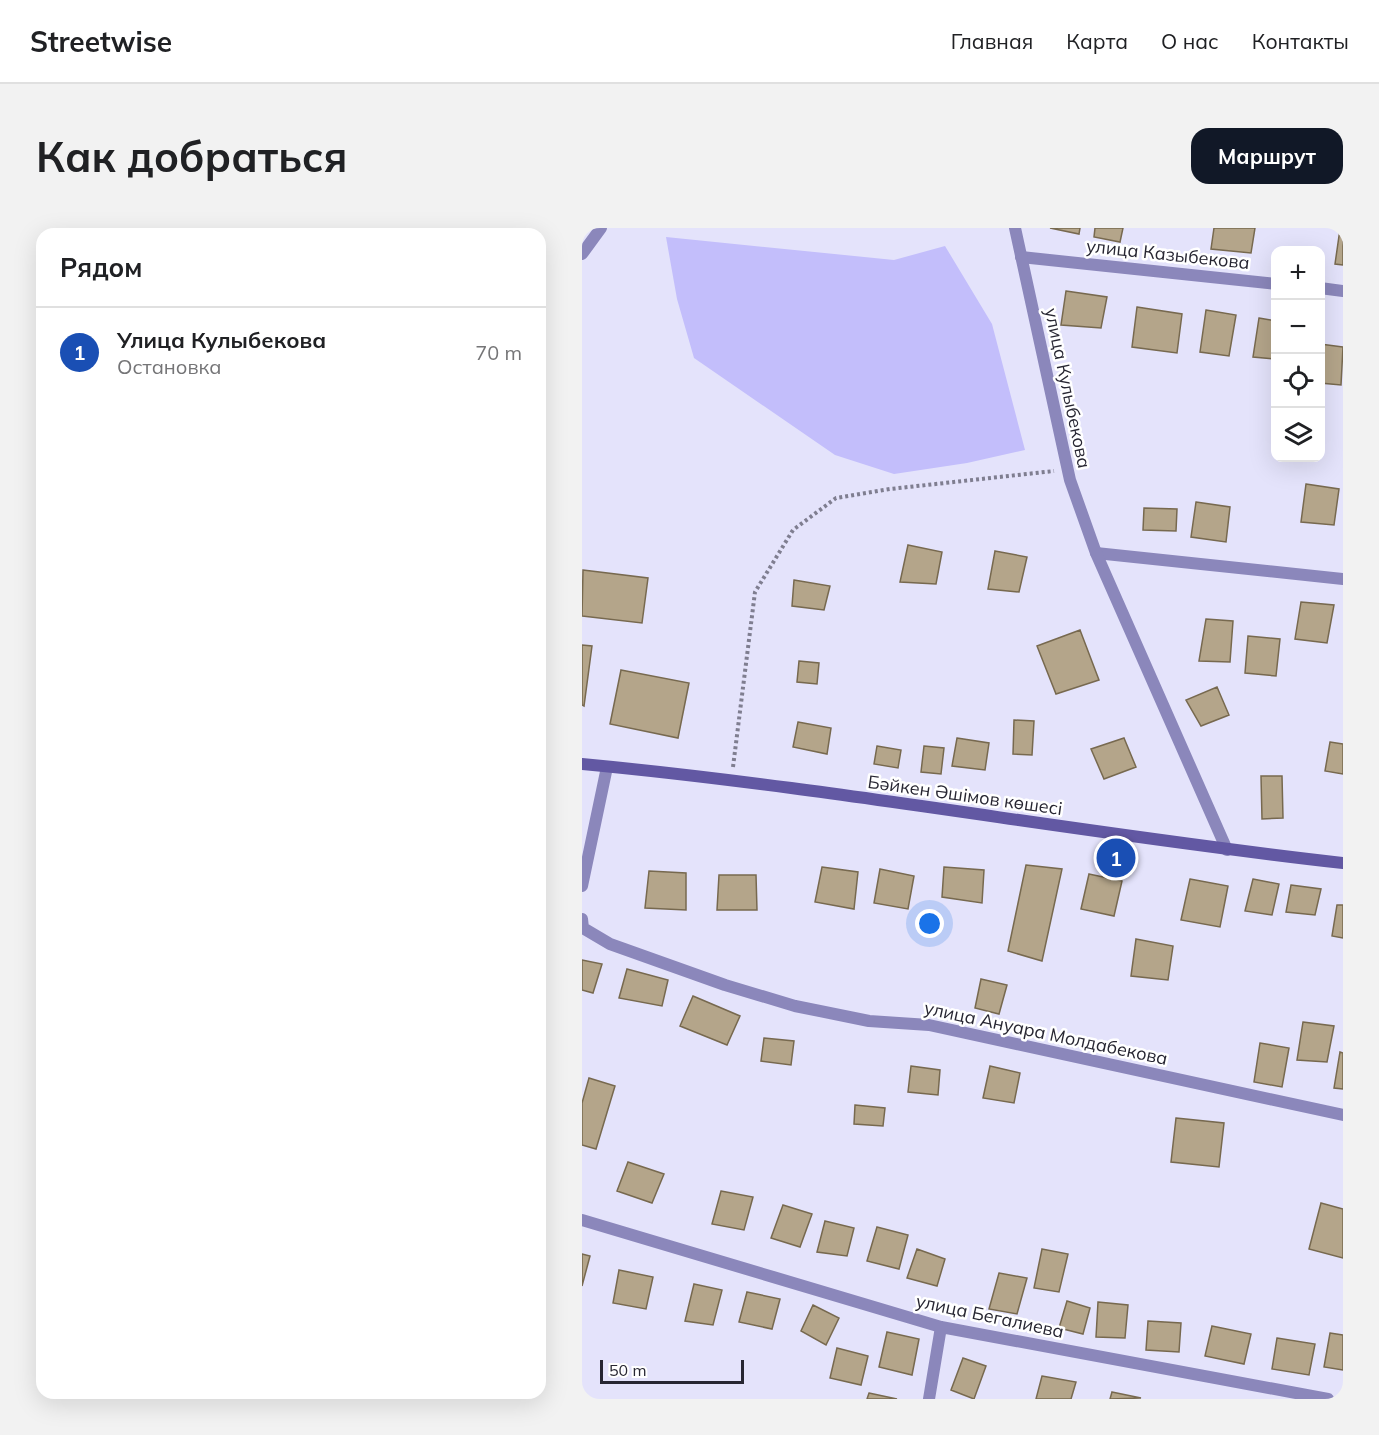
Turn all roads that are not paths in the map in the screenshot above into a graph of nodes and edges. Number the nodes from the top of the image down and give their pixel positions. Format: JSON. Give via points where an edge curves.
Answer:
{"nodes":[{"id":1,"x":602,"y":228,"type":"edge"},
{"id":2,"x":1015,"y":228,"type":"edge"},
{"id":3,"x":582,"y":254,"type":"edge"},
{"id":4,"x":1021,"y":257,"type":"junction"},
{"id":5,"x":1271,"y":284,"type":"edge"},
{"id":6,"x":1325,"y":289,"type":"edge"},
{"id":7,"x":1343,"y":291,"type":"edge"},
{"id":8,"x":1096,"y":553,"type":"junction"},
{"id":9,"x":1343,"y":579,"type":"edge"},
{"id":10,"x":582,"y":764,"type":"edge"},
{"id":11,"x":607,"y":767,"type":"junction"},
{"id":12,"x":1227,"y":850,"type":"junction"},
{"id":13,"x":1343,"y":863,"type":"edge"},
{"id":14,"x":582,"y":886,"type":"edge"},
{"id":15,"x":582,"y":919,"type":"edge"},
{"id":16,"x":1343,"y":1115,"type":"edge"},
{"id":17,"x":582,"y":1220,"type":"edge"},
{"id":18,"x":940,"y":1327,"type":"junction"},
{"id":19,"x":929,"y":1399,"type":"edge"},
{"id":20,"x":1328,"y":1399,"type":"edge"}],
"edges":[{"from":1,"to":3,"type":"street"},
{"from":2,"to":4,"type":"street","name":"улица Кулыбекова"},
{"from":4,"to":5,"type":"street","name":"улица Казыбекова"},
{"from":4,"to":8,"type":"street","name":"улица Кулыбекова","via":[[1067,469]]},
{"from":6,"to":7,"type":"street"},
{"from":8,"to":9,"type":"street"},
{"from":8,"to":12,"type":"street","name":"улица Кулыбекова"},
{"from":10,"to":11,"type":"main road","name":"Бәйкен Әшімов көшесі"},
{"from":11,"to":12,"type":"main road","name":"Бәйкен Әшімов көшесі","via":[[731,779]]},
{"from":11,"to":14,"type":"street"},
{"from":12,"to":13,"type":"main road","name":"Бәйкен Әшімов көшесі"},
{"from":15,"to":16,"type":"street","name":"улица Ануара Молдабекова","via":[[583,928],[610,944],[795,1006],[870,1021],[928,1025]]},
{"from":17,"to":18,"type":"street","name":"улица Бегалиева"},
{"from":18,"to":19,"type":"street"},
{"from":18,"to":20,"type":"street","name":"улица Бегалиева"}]}
